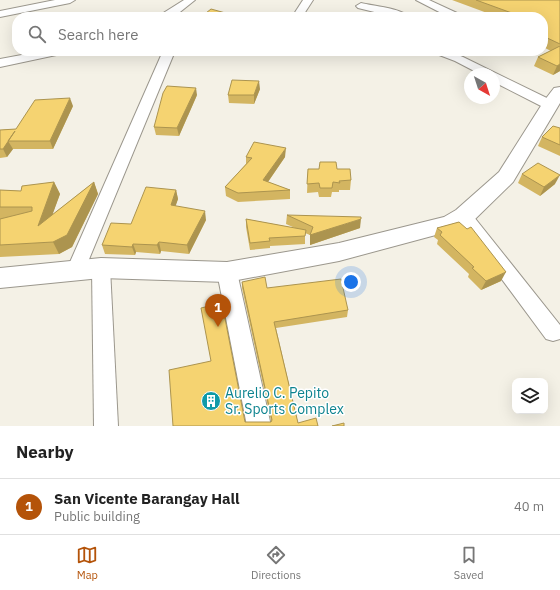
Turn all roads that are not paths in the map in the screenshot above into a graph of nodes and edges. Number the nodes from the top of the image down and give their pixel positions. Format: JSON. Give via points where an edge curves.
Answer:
{"nodes":[{"id":1,"x":70,"y":0,"type":"edge"},
{"id":2,"x":190,"y":0,"type":"edge"},
{"id":3,"x":308,"y":0,"type":"edge"},
{"id":4,"x":421,"y":0,"type":"edge"},
{"id":5,"x":361,"y":6,"type":"edge"},
{"id":6,"x":178,"y":12,"type":"edge"},
{"id":7,"x":300,"y":12,"type":"edge"},
{"id":8,"x":391,"y":12,"type":"edge"},
{"id":9,"x":447,"y":12,"type":"edge"},
{"id":10,"x":0,"y":14,"type":"edge"},
{"id":11,"x":36,"y":56,"type":"edge"},
{"id":12,"x":167,"y":56,"type":"edge"},
{"id":13,"x":457,"y":56,"type":"edge"},
{"id":14,"x":0,"y":63,"type":"edge"},
{"id":15,"x":478,"y":68,"type":"edge"},
{"id":16,"x":500,"y":79,"type":"edge"},
{"id":17,"x":555,"y":99,"type":"edge"},
{"id":18,"x":464,"y":216,"type":"junction"},
{"id":19,"x":101,"y":268,"type":"junction"},
{"id":20,"x":76,"y":269,"type":"junction"},
{"id":21,"x":227,"y":272,"type":"junction"},
{"id":22,"x":0,"y":278,"type":"edge"},
{"id":23,"x":553,"y":332,"type":"dead end"},
{"id":24,"x":106,"y":426,"type":"edge"},
{"id":25,"x":259,"y":426,"type":"edge"}],
"edges":[{"from":1,"to":10,"type":"street"},
{"from":2,"to":6,"type":"street"},
{"from":3,"to":7,"type":"street"},
{"from":4,"to":9,"type":"street"},
{"from":5,"to":8,"type":"street"},
{"from":11,"to":14,"type":"street"},
{"from":12,"to":20,"type":"street"},
{"from":13,"to":15,"type":"street"},
{"from":16,"to":17,"type":"street"},
{"from":17,"to":18,"type":"street","via":[[506,177]]},
{"from":18,"to":21,"type":"street","via":[[450,223],[339,252]]},
{"from":18,"to":23,"type":"street"},
{"from":19,"to":20,"type":"street"},
{"from":19,"to":21,"type":"street"},
{"from":19,"to":24,"type":"street"},
{"from":20,"to":22,"type":"street"},
{"from":21,"to":25,"type":"street"}]}
